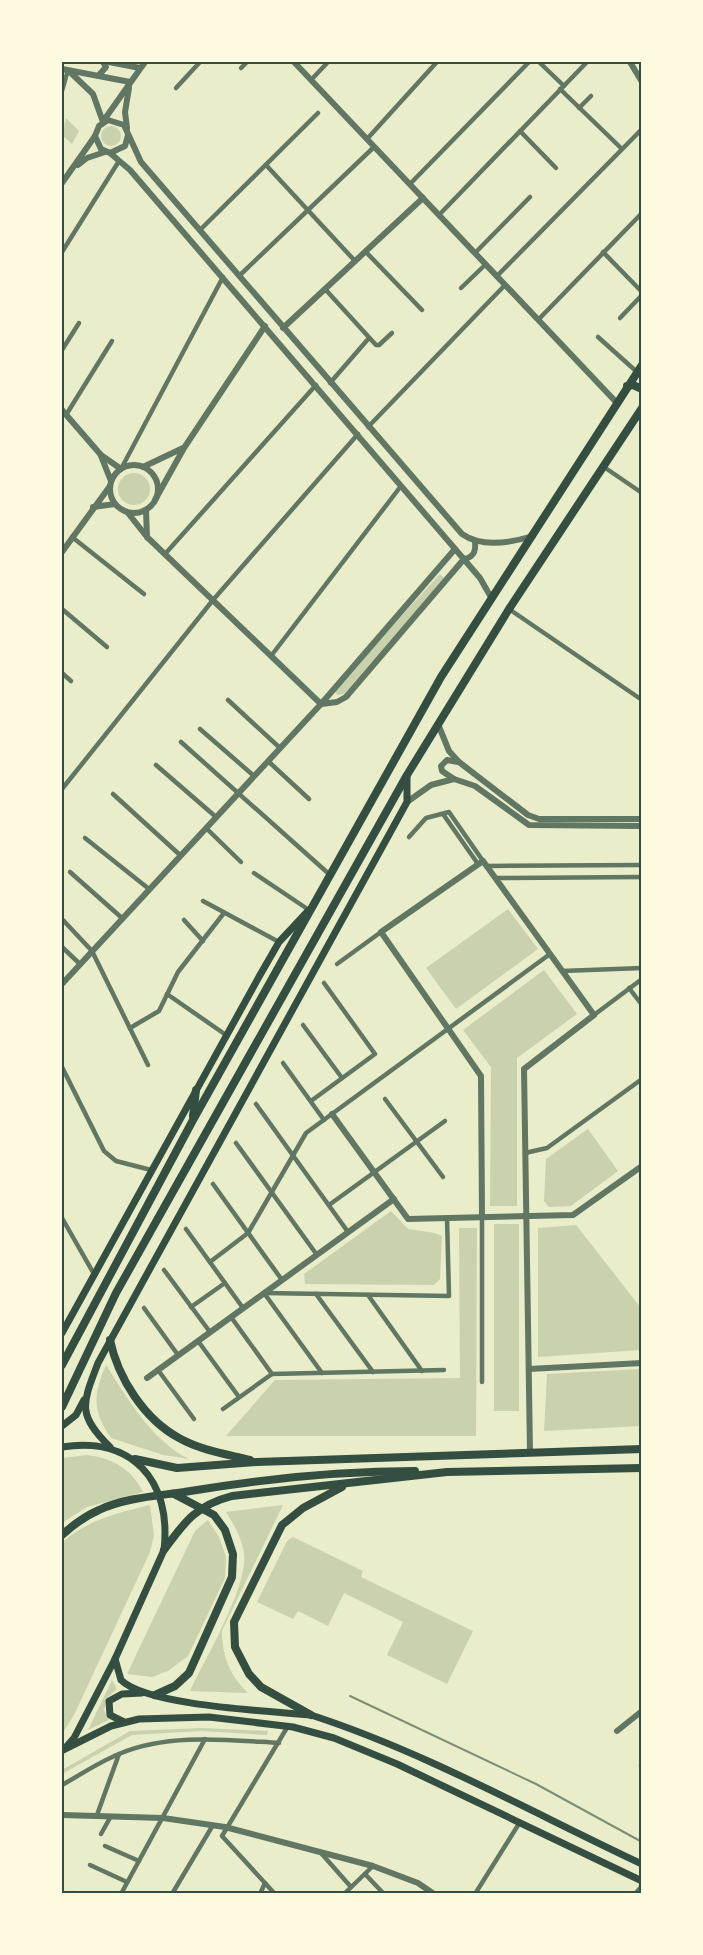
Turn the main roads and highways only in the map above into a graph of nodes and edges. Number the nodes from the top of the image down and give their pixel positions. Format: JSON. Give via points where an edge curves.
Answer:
{"nodes":[{"id":1,"x":639,"y":369,"type":"edge"},
{"id":2,"x":627,"y":386,"type":"junction"},
{"id":3,"x":642,"y":389,"type":"edge"},
{"id":4,"x":642,"y":408,"type":"edge"},
{"id":5,"x":407,"y":776,"type":"junction"},
{"id":6,"x":309,"y":910,"type":"junction"},
{"id":7,"x":196,"y":1090,"type":"junction"},
{"id":8,"x":193,"y":1120,"type":"junction"},
{"id":9,"x":62,"y":1333,"type":"edge"},
{"id":10,"x":110,"y":1340,"type":"junction"},
{"id":11,"x":62,"y":1365,"type":"edge"},
{"id":12,"x":84,"y":1400,"type":"junction"},
{"id":13,"x":62,"y":1407,"type":"edge"},
{"id":14,"x":62,"y":1426,"type":"edge"},
{"id":15,"x":62,"y":1447,"type":"edge"},
{"id":16,"x":110,"y":1447,"type":"junction"},
{"id":17,"x":642,"y":1449,"type":"edge"},
{"id":18,"x":135,"y":1459,"type":"junction"},
{"id":19,"x":257,"y":1462,"type":"junction"},
{"id":20,"x":642,"y":1468,"type":"edge"},
{"id":21,"x":447,"y":1472,"type":"junction"},
{"id":22,"x":350,"y":1483,"type":"junction"},
{"id":23,"x":172,"y":1494,"type":"junction"},
{"id":24,"x":62,"y":1535,"type":"edge"},
{"id":25,"x":164,"y":1550,"type":"junction"},
{"id":26,"x":115,"y":1659,"type":"junction"},
{"id":27,"x":144,"y":1693,"type":"junction"},
{"id":28,"x":155,"y":1695,"type":"junction"},
{"id":29,"x":311,"y":1715,"type":"junction"},
{"id":30,"x":124,"y":1722,"type":"junction"},
{"id":31,"x":62,"y":1751,"type":"edge"},
{"id":32,"x":642,"y":1864,"type":"edge"},
{"id":33,"x":642,"y":1881,"type":"edge"}],
"edges":[{"from":1,"to":2,"type":"main road"},
{"from":2,"to":3,"type":"main road"},
{"from":2,"to":6,"type":"main road","via":[[441,677]]},
{"from":4,"to":5,"type":"main road","via":[[509,609]]},
{"from":5,"to":10,"type":"main road","via":[[407,802]]},
{"from":5,"to":13,"type":"main road","via":[[110,1304]]},
{"from":6,"to":7,"type":"main road","via":[[279,942]]},
{"from":6,"to":8,"type":"main road"},
{"from":7,"to":8,"type":"main road"},
{"from":7,"to":9,"type":"main road"},
{"from":8,"to":11,"type":"main road"},
{"from":10,"to":12,"type":"main road"},
{"from":10,"to":19,"type":"main road","via":[[124,1379],[161,1426],[189,1443]]},
{"from":12,"to":14,"type":"main road","via":[[76,1415]]},
{"from":12,"to":16,"type":"main road","via":[[90,1424]]},
{"from":15,"to":16,"type":"main road"},
{"from":16,"to":18,"type":"main road"},
{"from":17,"to":19,"type":"main road"},
{"from":18,"to":19,"type":"main road","via":[[177,1468]]},
{"from":18,"to":25,"type":"main road","via":[[160,1498],[165,1520]]},
{"from":20,"to":21,"type":"main road"},
{"from":21,"to":22,"type":"main road"},
{"from":21,"to":23,"type":"main road","via":[[301,1475]]},
{"from":22,"to":25,"type":"main road","via":[[232,1496],[207,1503],[188,1518]]},
{"from":22,"to":29,"type":"main road","via":[[303,1508],[282,1526],[234,1622],[235,1647],[249,1674],[261,1687]]},
{"from":23,"to":24,"type":"main road","via":[[101,1508]]},
{"from":23,"to":28,"type":"main road","via":[[214,1515],[225,1530],[233,1554],[232,1577],[189,1673],[175,1686]]},
{"from":25,"to":26,"type":"main road"},
{"from":26,"to":27,"type":"main road","via":[[121,1680]]},
{"from":26,"to":31,"type":"main road","via":[[74,1738]]},
{"from":27,"to":28,"type":"main road"},
{"from":27,"to":30,"type":"main road","via":[[122,1694],[109,1701],[110,1715]]},
{"from":28,"to":29,"type":"main road"},
{"from":29,"to":32,"type":"main road","via":[[422,1759]]},
{"from":30,"to":31,"type":"main road"},
{"from":30,"to":33,"type":"main road","via":[[209,1717],[288,1726],[356,1746]]}]}
